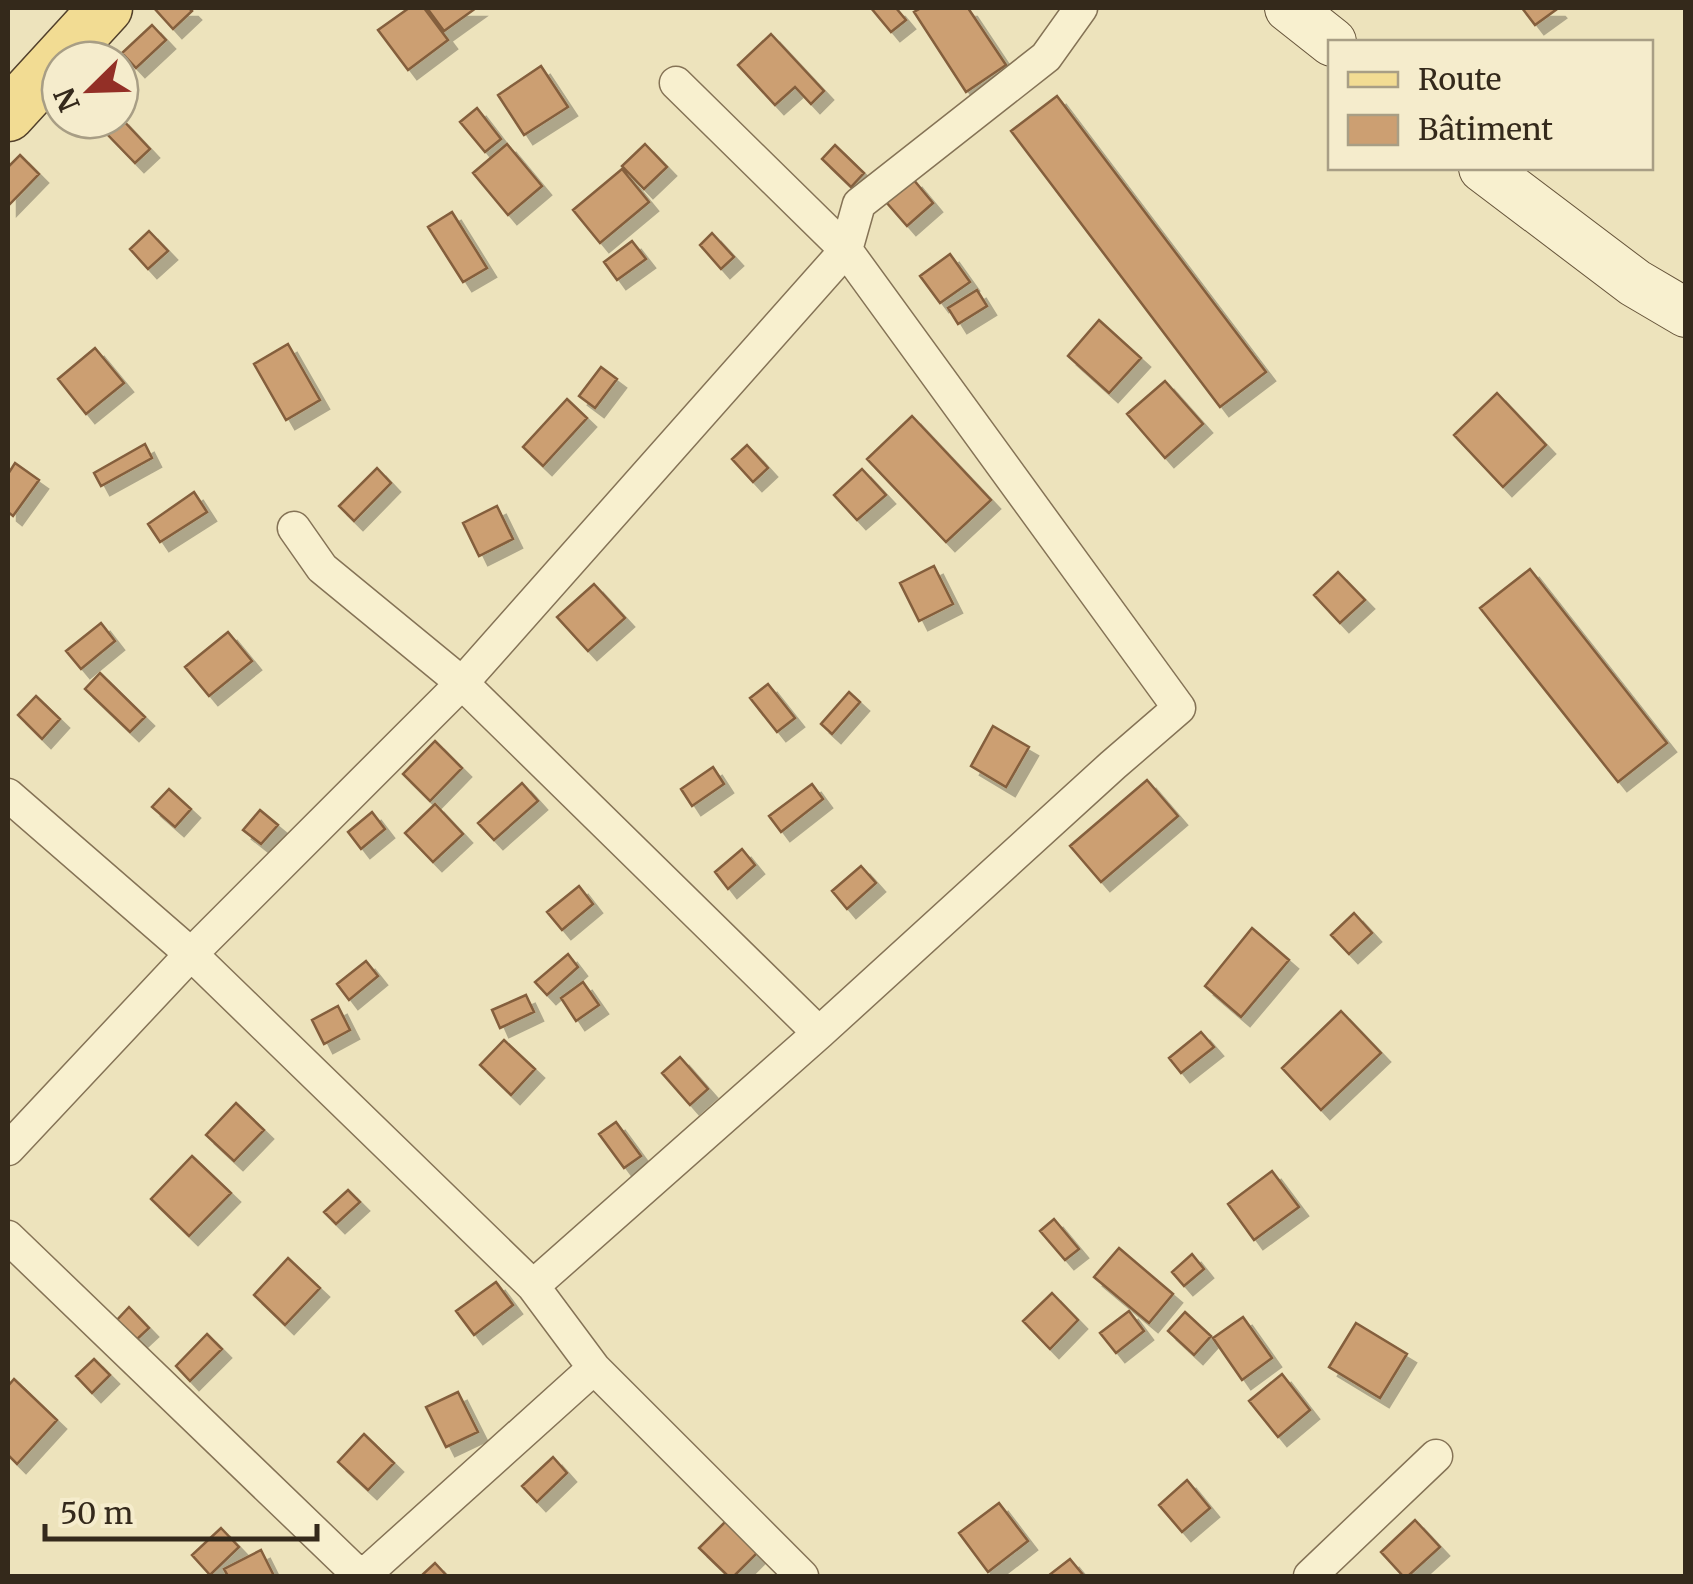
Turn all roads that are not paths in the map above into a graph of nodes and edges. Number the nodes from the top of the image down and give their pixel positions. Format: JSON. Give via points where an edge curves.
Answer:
{"nodes":[{"id":1,"x":106,"y":8,"type":"edge"},
{"id":2,"x":1081,"y":8,"type":"edge"},
{"id":3,"x":1289,"y":8,"type":"edge"},
{"id":4,"x":1329,"y":40,"type":"edge"},
{"id":5,"x":676,"y":83,"type":"dead end"},
{"id":6,"x":8,"y":115,"type":"edge"},
{"id":7,"x":1487,"y":170,"type":"edge"},
{"id":8,"x":846,"y":250,"type":"junction"},
{"id":9,"x":1686,"y":312,"type":"edge"},
{"id":10,"x":294,"y":528,"type":"dead end"},
{"id":11,"x":462,"y":683,"type":"junction"},
{"id":12,"x":8,"y":795,"type":"edge"},
{"id":13,"x":191,"y":954,"type":"junction"},
{"id":14,"x":820,"y":1034,"type":"junction"},
{"id":15,"x":8,"y":1149,"type":"edge"},
{"id":16,"x":8,"y":1236,"type":"edge"},
{"id":17,"x":533,"y":1286,"type":"junction"},
{"id":18,"x":594,"y":1368,"type":"junction"},
{"id":19,"x":1436,"y":1456,"type":"dead end"},
{"id":20,"x":362,"y":1576,"type":"edge"},
{"id":21,"x":802,"y":1576,"type":"edge"},
{"id":22,"x":1310,"y":1576,"type":"edge"}],
"edges":[{"from":1,"to":6,"type":"main road"},
{"from":2,"to":8,"type":"street","via":[[1046,57],[859,204]]},
{"from":3,"to":4,"type":"main road"},
{"from":5,"to":8,"type":"street"},
{"from":7,"to":9,"type":"main road","via":[[1635,284]]},
{"from":8,"to":11,"type":"street"},
{"from":8,"to":14,"type":"street","via":[[1179,708]]},
{"from":10,"to":11,"type":"street","via":[[322,568]]},
{"from":11,"to":13,"type":"street"},
{"from":11,"to":14,"type":"street"},
{"from":12,"to":13,"type":"street"},
{"from":13,"to":15,"type":"street"},
{"from":13,"to":17,"type":"street"},
{"from":14,"to":17,"type":"street"},
{"from":16,"to":20,"type":"street"},
{"from":17,"to":18,"type":"street"},
{"from":18,"to":20,"type":"street"},
{"from":18,"to":21,"type":"street"},
{"from":19,"to":22,"type":"street"}]}
